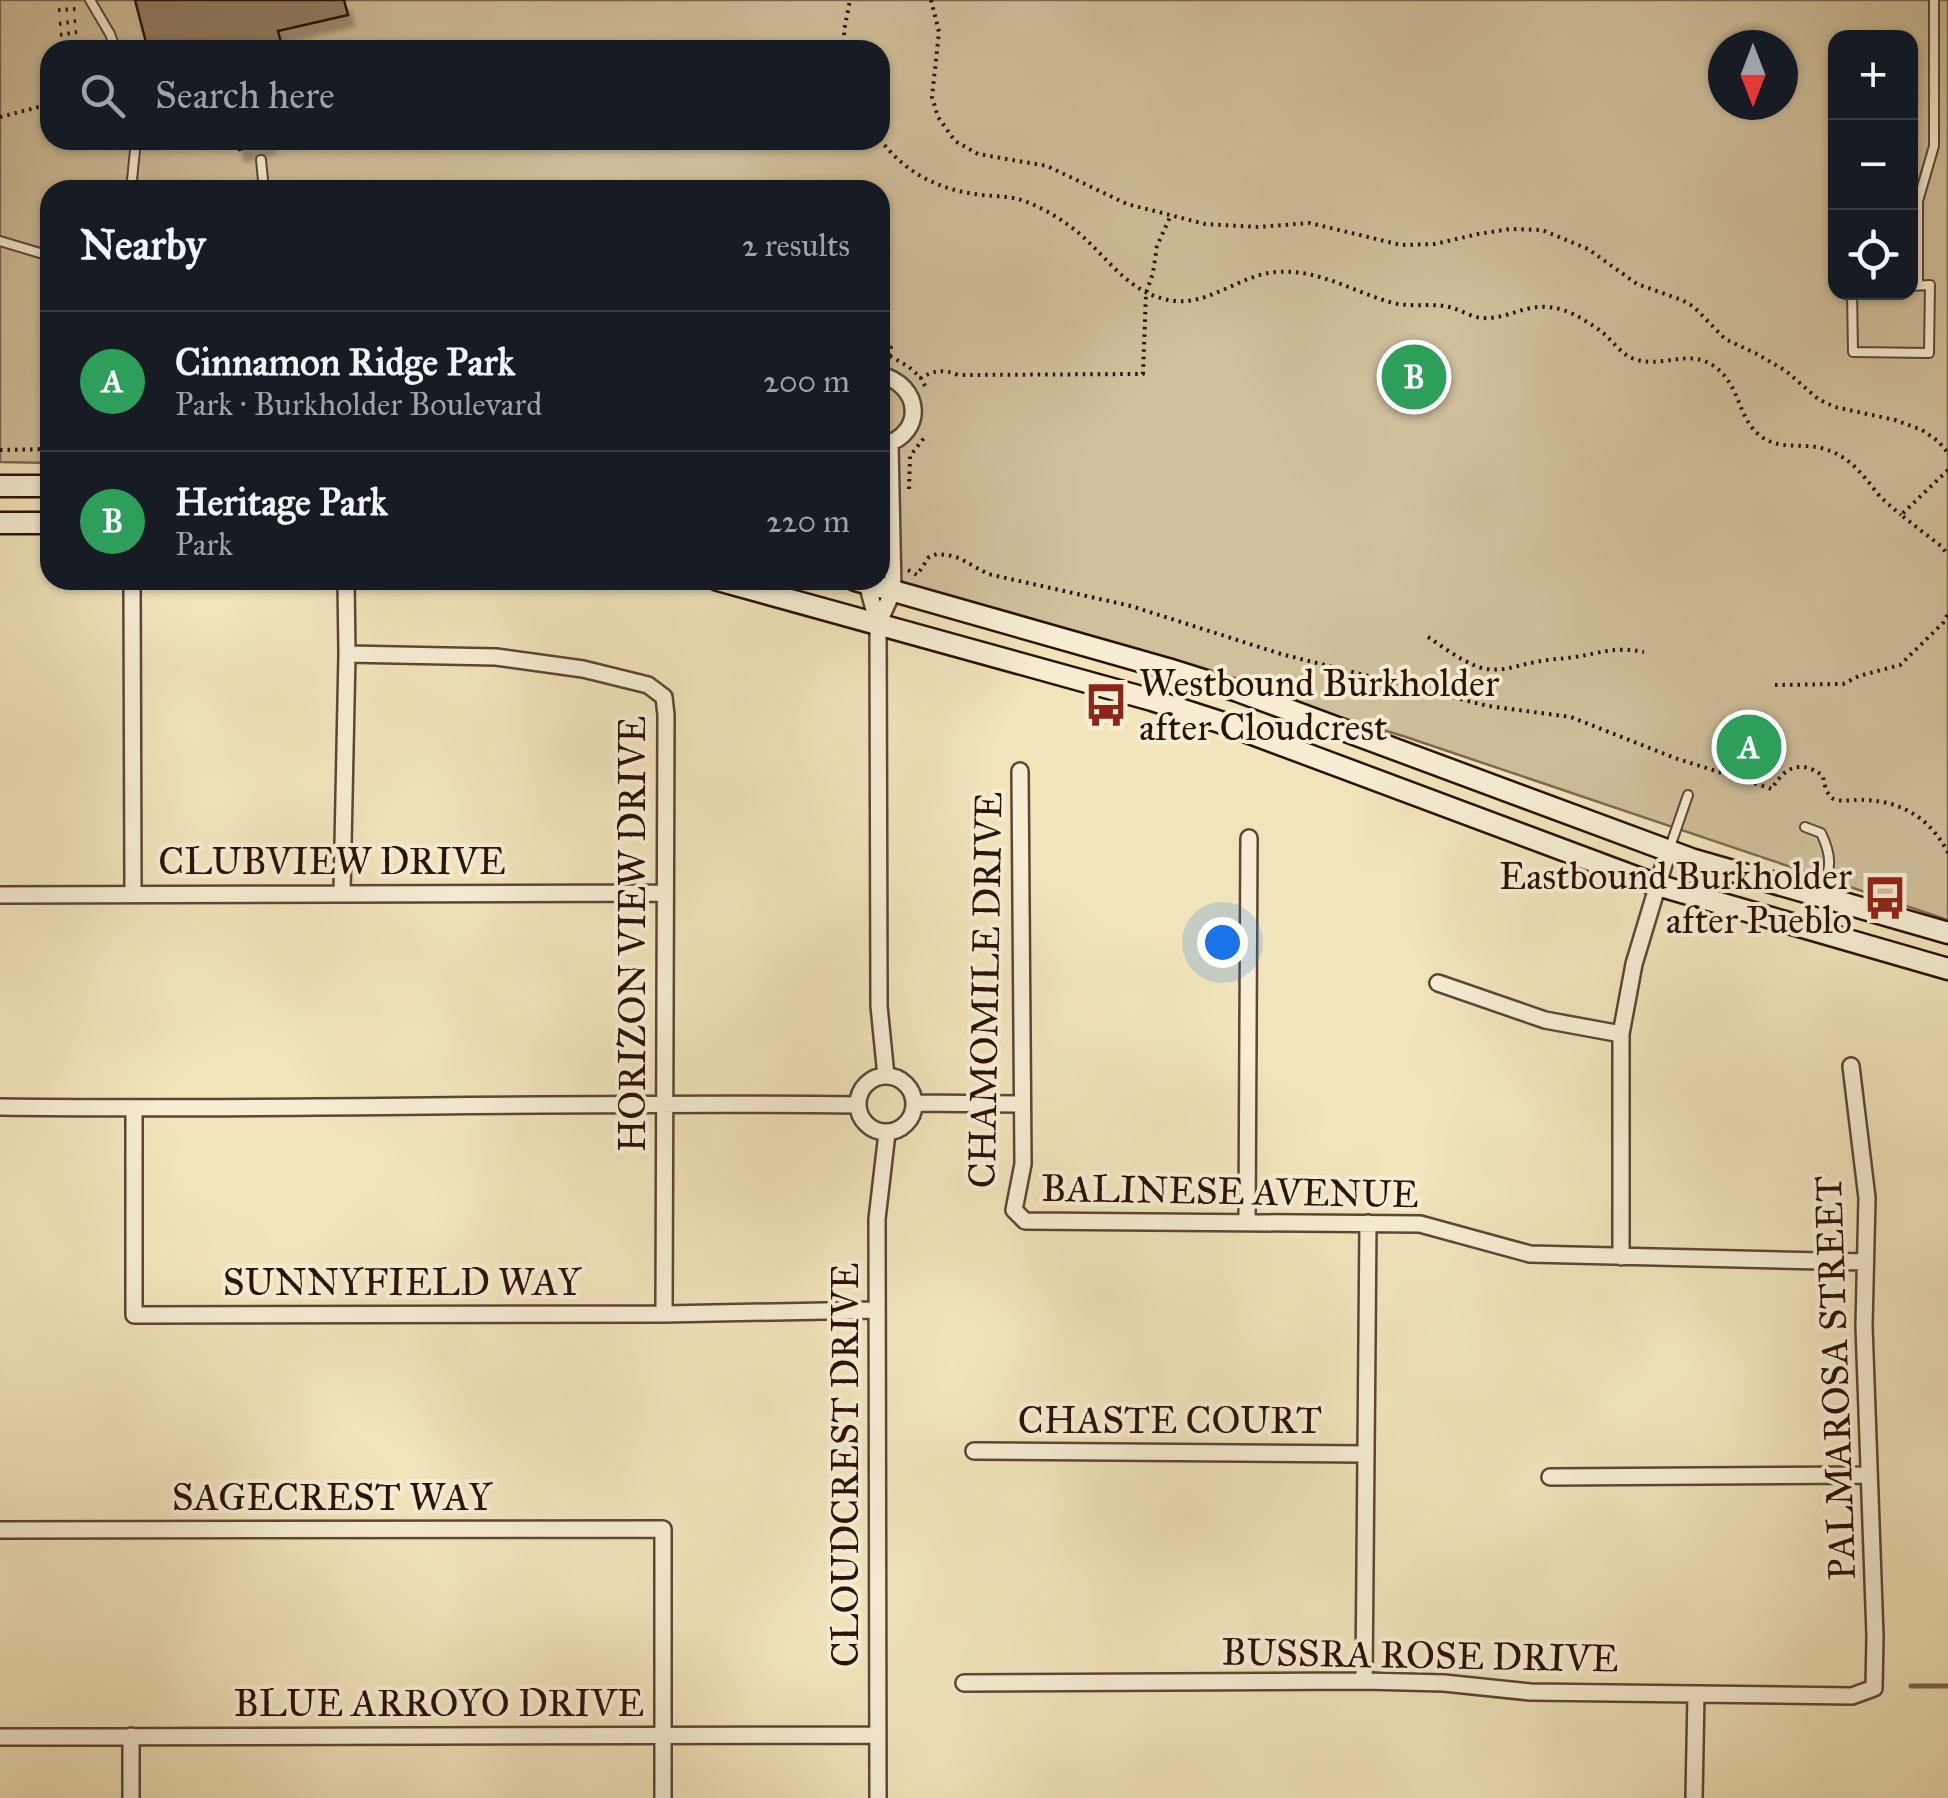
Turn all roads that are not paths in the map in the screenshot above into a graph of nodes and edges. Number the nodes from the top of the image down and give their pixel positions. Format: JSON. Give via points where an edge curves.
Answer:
{"nodes":[{"id":1,"x":90,"y":0,"type":"edge"},
{"id":2,"x":1934,"y":0,"type":"edge"},
{"id":3,"x":112,"y":40,"type":"edge"},
{"id":4,"x":136,"y":150,"type":"edge"},
{"id":5,"x":261,"y":160,"type":"dead end"},
{"id":6,"x":133,"y":180,"type":"edge"},
{"id":7,"x":263,"y":180,"type":"edge"},
{"id":8,"x":1918,"y":210,"type":"edge"},
{"id":9,"x":0,"y":242,"type":"edge"},
{"id":10,"x":40,"y":253,"type":"edge"},
{"id":11,"x":1918,"y":286,"type":"edge"},
{"id":12,"x":1852,"y":300,"type":"edge"},
{"id":13,"x":890,"y":375,"type":"edge"},
{"id":14,"x":890,"y":442,"type":"edge"},
{"id":15,"x":0,"y":486,"type":"edge"},
{"id":16,"x":40,"y":486,"type":"edge"},
{"id":17,"x":0,"y":524,"type":"edge"},
{"id":18,"x":40,"y":524,"type":"edge"},
{"id":19,"x":890,"y":550,"type":"edge"},
{"id":20,"x":132,"y":590,"type":"edge"},
{"id":21,"x":346,"y":590,"type":"edge"},
{"id":22,"x":754,"y":590,"type":"edge"},
{"id":23,"x":866,"y":590,"type":"edge"},
{"id":24,"x":887,"y":590,"type":"edge"},
{"id":25,"x":892,"y":592,"type":"junction"},
{"id":26,"x":878,"y":624,"type":"junction"},
{"id":27,"x":347,"y":654,"type":"junction"},
{"id":28,"x":1020,"y":771,"type":"dead end"},
{"id":29,"x":1688,"y":795,"type":"dead end"},
{"id":30,"x":1805,"y":827,"type":"dead end"},
{"id":31,"x":1249,"y":838,"type":"dead end"},
{"id":32,"x":1668,"y":851,"type":"junction"},
{"id":33,"x":1657,"y":886,"type":"junction"},
{"id":34,"x":665,"y":893,"type":"junction"},
{"id":35,"x":133,"y":894,"type":"junction"},
{"id":36,"x":342,"y":894,"type":"junction"},
{"id":37,"x":0,"y":895,"type":"edge"},
{"id":38,"x":1822,"y":896,"type":"junction"},
{"id":39,"x":1948,"y":933,"type":"edge"},
{"id":40,"x":1948,"y":969,"type":"edge"},
{"id":41,"x":1438,"y":983,"type":"dead end"},
{"id":42,"x":1621,"y":1034,"type":"junction"},
{"id":43,"x":1850,"y":1066,"type":"dead end"},
{"id":44,"x":886,"y":1076,"type":"junction"},
{"id":45,"x":666,"y":1103,"type":"junction"},
{"id":46,"x":914,"y":1103,"type":"junction"},
{"id":47,"x":1022,"y":1104,"type":"junction"},
{"id":48,"x":0,"y":1106,"type":"edge"},
{"id":49,"x":858,"y":1106,"type":"junction"},
{"id":50,"x":134,"y":1108,"type":"junction"},
{"id":51,"x":887,"y":1133,"type":"junction"},
{"id":52,"x":1014,"y":1210,"type":"joint"},
{"id":53,"x":1248,"y":1223,"type":"junction"},
{"id":54,"x":1368,"y":1223,"type":"junction"},
{"id":55,"x":1621,"y":1257,"type":"junction"},
{"id":56,"x":1865,"y":1262,"type":"junction"},
{"id":57,"x":876,"y":1310,"type":"junction"},
{"id":58,"x":664,"y":1314,"type":"junction"},
{"id":59,"x":974,"y":1452,"type":"dead end"},
{"id":60,"x":1366,"y":1454,"type":"junction"},
{"id":61,"x":1870,"y":1475,"type":"junction"},
{"id":62,"x":1550,"y":1477,"type":"dead end"},
{"id":63,"x":0,"y":1530,"type":"edge"},
{"id":64,"x":1364,"y":1681,"type":"junction"},
{"id":65,"x":964,"y":1683,"type":"dead end"},
{"id":66,"x":1874,"y":1688,"type":"joint"},
{"id":67,"x":1696,"y":1694,"type":"junction"},
{"id":68,"x":878,"y":1735,"type":"junction"},
{"id":69,"x":0,"y":1736,"type":"edge"},
{"id":70,"x":132,"y":1736,"type":"junction"},
{"id":71,"x":663,"y":1736,"type":"junction"},
{"id":72,"x":130,"y":1798,"type":"edge"},
{"id":73,"x":663,"y":1798,"type":"edge"},
{"id":74,"x":878,"y":1798,"type":"edge"},
{"id":75,"x":1694,"y":1798,"type":"edge"}],
"edges":[{"from":1,"to":3,"type":"lane"},
{"from":2,"to":8,"type":"lane","via":[[1934,146]]},
{"from":4,"to":6,"type":"lane"},
{"from":5,"to":7,"type":"lane"},
{"from":9,"to":10,"type":"lane"},
{"from":11,"to":12,"type":"lane","via":[[1930,286],[1929,353],[1853,352]]},
{"from":13,"to":14,"type":"street","via":[[907,390],[914,409],[908,430]]},
{"from":15,"to":16,"type":"main road"},
{"from":17,"to":18,"type":"main road"},
{"from":19,"to":25,"type":"street"},
{"from":20,"to":35,"type":"street"},
{"from":21,"to":27,"type":"street"},
{"from":22,"to":26,"type":"main road"},
{"from":23,"to":26,"type":"street"},
{"from":24,"to":25,"type":"main road"},
{"from":25,"to":26,"type":"street"},
{"from":25,"to":32,"type":"main road","via":[[1238,691]]},
{"from":26,"to":33,"type":"main road","via":[[1223,723]]},
{"from":26,"to":44,"type":"street","via":[[879,1006]]},
{"from":27,"to":34,"type":"street","name":"HORIZON VIEW DRIVE","via":[[496,656],[583,669],[648,685],[664,697]]},
{"from":27,"to":36,"type":"street"},
{"from":28,"to":47,"type":"street","name":"CHAMOMILE DRIVE"},
{"from":29,"to":32,"type":"lane"},
{"from":30,"to":38,"type":"lane","via":[[1820,833],[1828,848],[1831,865]]},
{"from":31,"to":53,"type":"street"},
{"from":32,"to":33,"type":"street"},
{"from":32,"to":38,"type":"main road"},
{"from":33,"to":40,"type":"main road"},
{"from":33,"to":42,"type":"street"},
{"from":34,"to":36,"type":"street","name":"CLUBVIEW DRIVE"},
{"from":34,"to":45,"type":"street","name":"HORIZON VIEW DRIVE"},
{"from":35,"to":36,"type":"street","name":"CLUBVIEW DRIVE"},
{"from":35,"to":37,"type":"street","name":"CLUBVIEW DRIVE"},
{"from":38,"to":39,"type":"main road"},
{"from":41,"to":42,"type":"street","via":[[1545,1020]]},
{"from":42,"to":55,"type":"street"},
{"from":43,"to":56,"type":"street","name":"PALMAROSA STREET","via":[[1867,1198]]},
{"from":44,"to":46,"type":"street","via":[[905,1084]]},
{"from":44,"to":49,"type":"street","via":[[866,1085]]},
{"from":45,"to":49,"type":"street"},
{"from":45,"to":50,"type":"street"},
{"from":45,"to":58,"type":"street","name":"HORIZON VIEW DRIVE"},
{"from":46,"to":47,"type":"street"},
{"from":46,"to":51,"type":"street","via":[[911,1117]]},
{"from":47,"to":52,"type":"street","name":"CHAMOMILE DRIVE","via":[[1023,1164]]},
{"from":48,"to":50,"type":"street"},
{"from":49,"to":51,"type":"street","via":[[867,1125]]},
{"from":50,"to":58,"type":"street","name":"SUNNYFIELD WAY","via":[[134,1315]]},
{"from":51,"to":57,"type":"street","name":"CLOUDCREST DRIVE"},
{"from":52,"to":53,"type":"street","name":"BALINESE AVENUE","via":[[1024,1221]]},
{"from":53,"to":54,"type":"street","name":"BALINESE AVENUE"},
{"from":54,"to":55,"type":"street","name":"BALINESE AVENUE","via":[[1420,1224],[1530,1254]]},
{"from":54,"to":60,"type":"street"},
{"from":55,"to":56,"type":"street","name":"BALINESE AVENUE"},
{"from":56,"to":61,"type":"street","name":"PALMAROSA STREET"},
{"from":57,"to":58,"type":"street","name":"SUNNYFIELD WAY"},
{"from":57,"to":68,"type":"street","name":"CLOUDCREST DRIVE"},
{"from":59,"to":60,"type":"street","name":"CHASTE COURT"},
{"from":60,"to":64,"type":"street"},
{"from":61,"to":62,"type":"street"},
{"from":61,"to":66,"type":"street","name":"PALMAROSA STREET"},
{"from":63,"to":71,"type":"street","name":"SAGECREST WAY","via":[[663,1529]]},
{"from":64,"to":65,"type":"street","name":"BUSSRA ROSE DRIVE"},
{"from":64,"to":67,"type":"street","name":"BUSSRA ROSE DRIVE"},
{"from":66,"to":67,"type":"street","name":"BUSSRA ROSE DRIVE","via":[[1852,1696]]},
{"from":67,"to":75,"type":"street"},
{"from":68,"to":71,"type":"street","name":"BLUE ARROYO DRIVE"},
{"from":68,"to":74,"type":"street","name":"CLOUDCREST DRIVE"},
{"from":69,"to":70,"type":"street","name":"BLUE ARROYO DRIVE"},
{"from":70,"to":71,"type":"street","name":"BLUE ARROYO DRIVE"},
{"from":70,"to":72,"type":"street"},
{"from":71,"to":73,"type":"street"}]}
